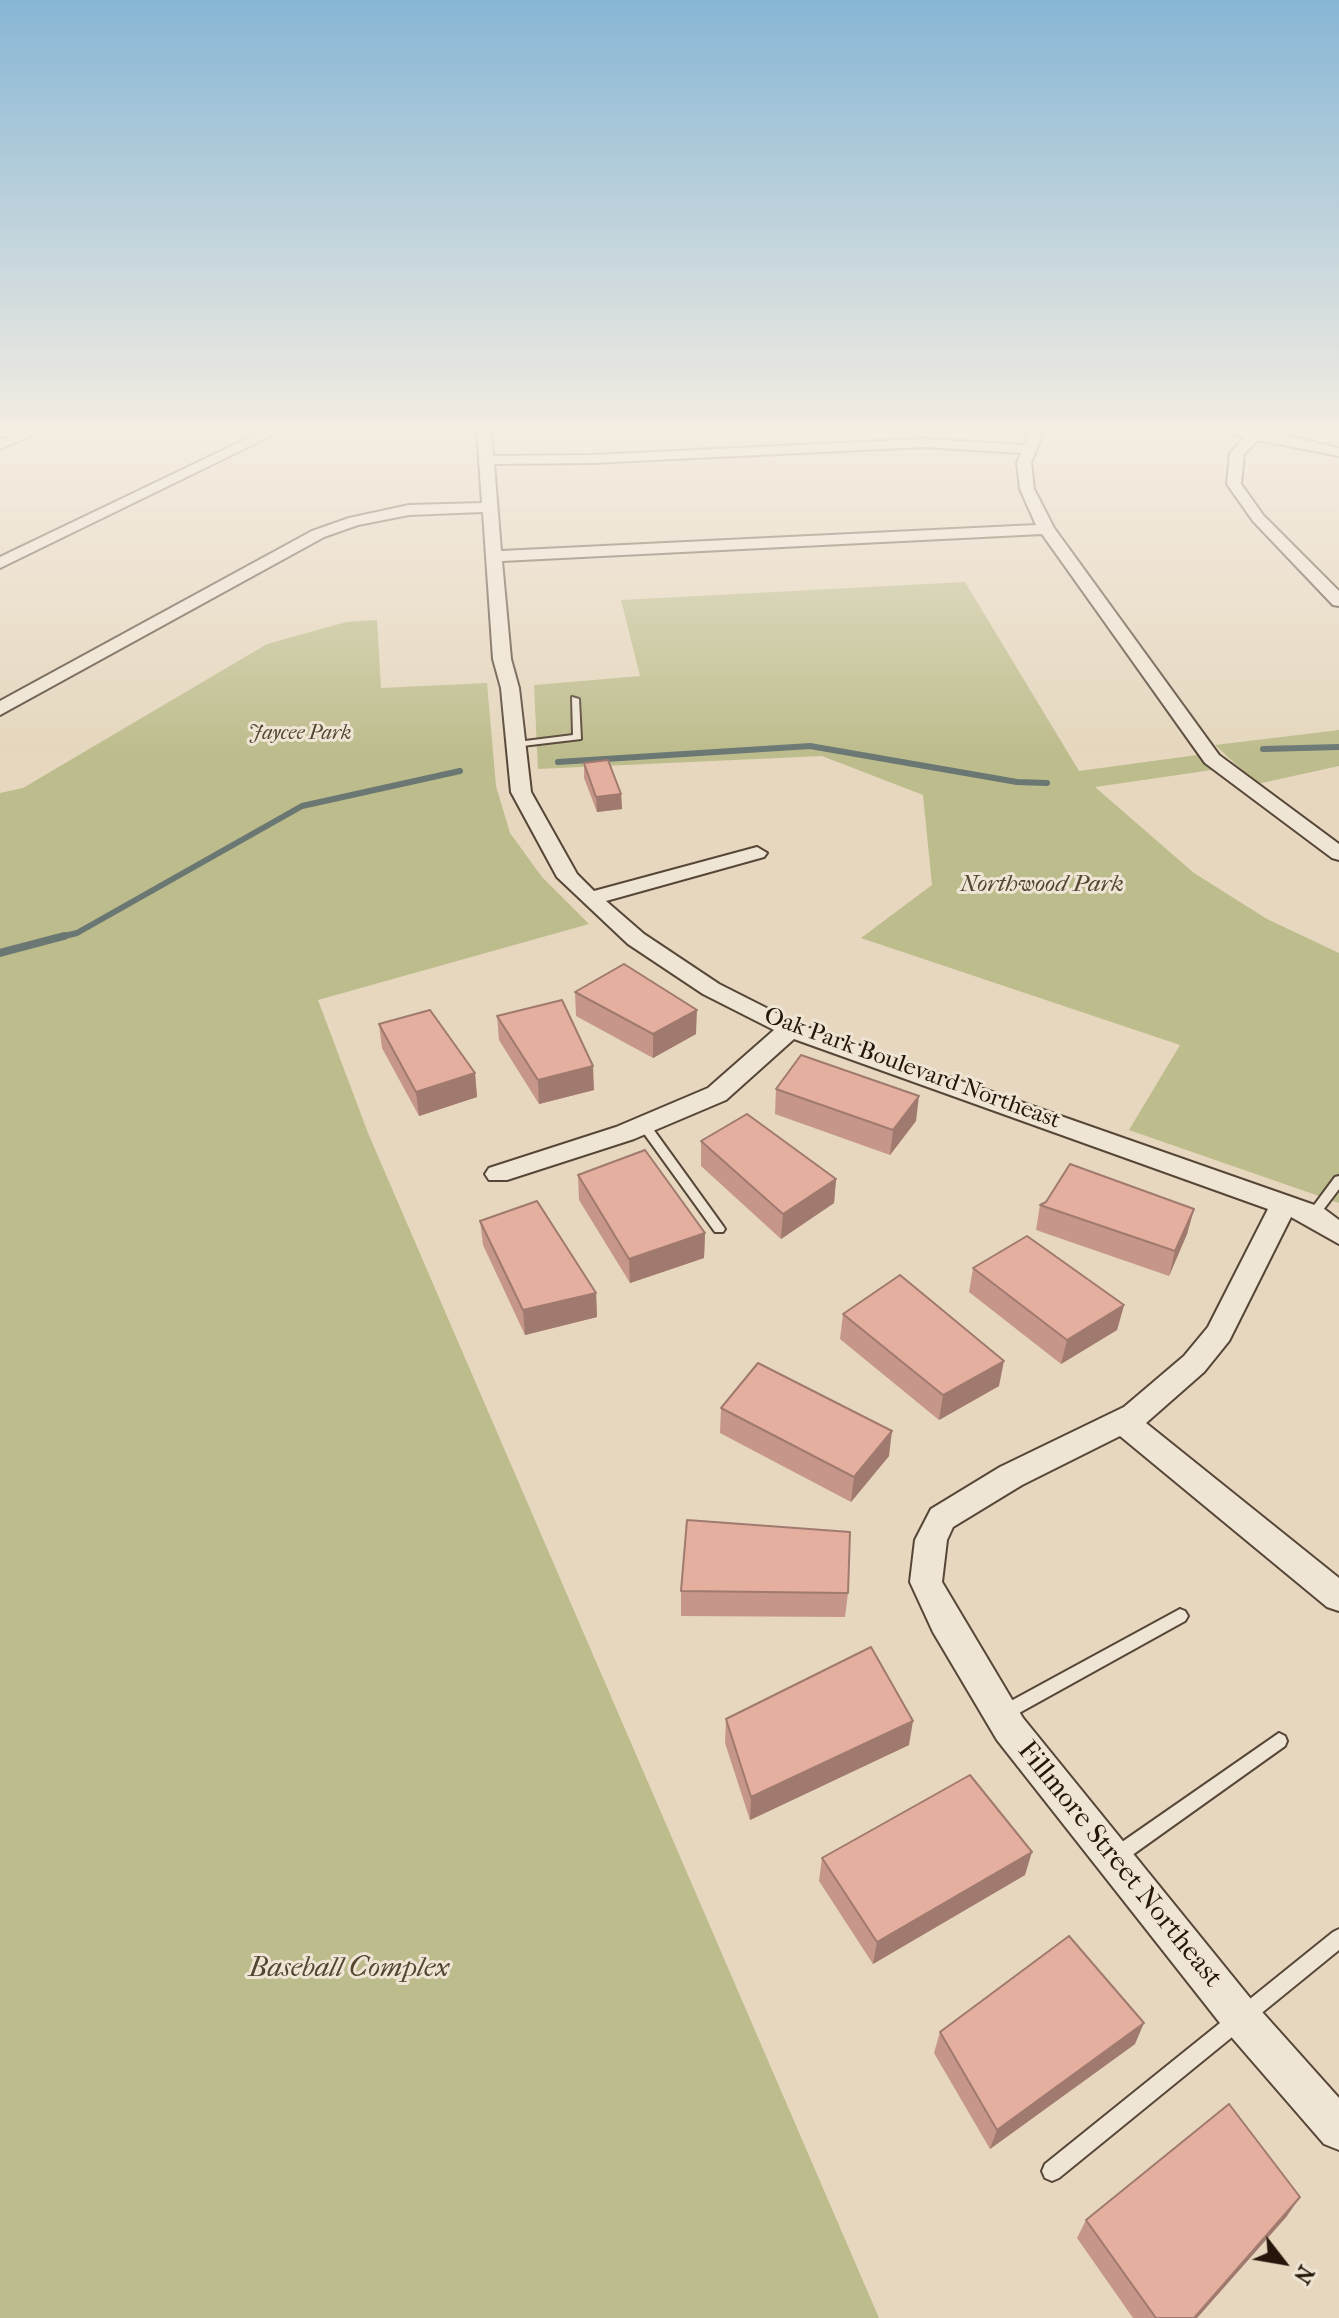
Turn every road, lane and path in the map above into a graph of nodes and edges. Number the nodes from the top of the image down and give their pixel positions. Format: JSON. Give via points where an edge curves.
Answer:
{"nodes":[{"id":1,"x":48,"y":539,"type":"edge"},
{"id":2,"x":309,"y":539,"type":"edge"},
{"id":3,"x":493,"y":539,"type":"edge"},
{"id":4,"x":839,"y":539,"type":"edge"},
{"id":5,"x":1053,"y":539,"type":"edge"},
{"id":6,"x":1279,"y":539,"type":"edge"},
{"id":7,"x":496,"y":556,"type":"junction"},
{"id":8,"x":0,"y":563,"type":"edge"},
{"id":9,"x":1339,"y":601,"type":"edge"},
{"id":10,"x":575,"y":699,"type":"dead end"},
{"id":11,"x":0,"y":709,"type":"edge"},
{"id":12,"x":517,"y":745,"type":"junction"},
{"id":13,"x":757,"y":853,"type":"dead end"},
{"id":14,"x":1339,"y":854,"type":"edge"},
{"id":15,"x":590,"y":899,"type":"junction"},
{"id":16,"x":790,"y":1029,"type":"junction"},
{"id":17,"x":644,"y":1125,"type":"junction"},
{"id":18,"x":498,"y":1174,"type":"dead end"},
{"id":19,"x":1339,"y":1180,"type":"edge"},
{"id":20,"x":1283,"y":1205,"type":"junction"},
{"id":21,"x":1326,"y":1216,"type":"edge"},
{"id":22,"x":719,"y":1229,"type":"dead end"},
{"id":23,"x":1339,"y":1234,"type":"edge"},
{"id":24,"x":1123,"y":1421,"type":"junction"},
{"id":25,"x":1339,"y":1597,"type":"edge"},
{"id":26,"x":1180,"y":1616,"type":"dead end"},
{"id":27,"x":999,"y":1715,"type":"junction"},
{"id":28,"x":1279,"y":1741,"type":"dead end"},
{"id":29,"x":1113,"y":1858,"type":"junction"},
{"id":30,"x":1339,"y":1938,"type":"edge"},
{"id":31,"x":1241,"y":2018,"type":"junction"},
{"id":32,"x":1339,"y":2129,"type":"edge"},
{"id":33,"x":1052,"y":2171,"type":"dead end"}],
"edges":[{"from":1,"to":8,"type":"street"},
{"from":2,"to":11,"type":"street"},
{"from":3,"to":7,"type":"street","name":"Oak Park Boulevard Northeast"},
{"from":4,"to":7,"type":"street"},
{"from":5,"to":14,"type":"street","via":[[1212,759]]},
{"from":6,"to":9,"type":"street"},
{"from":7,"to":12,"type":"street","name":"Oak Park Boulevard Northeast","via":[[502,659]]},
{"from":10,"to":12,"type":"lane","via":[[578,737]]},
{"from":12,"to":15,"type":"street","name":"Oak Park Boulevard Northeast","via":[[521,792],[568,877]]},
{"from":13,"to":15,"type":"street"},
{"from":15,"to":16,"type":"street","name":"Oak Park Boulevard Northeast","via":[[636,939],[711,989]]},
{"from":16,"to":17,"type":"street","via":[[717,1094]]},
{"from":16,"to":20,"type":"street","name":"Oak Park Boulevard Northeast"},
{"from":17,"to":18,"type":"street"},
{"from":17,"to":22,"type":"lane"},
{"from":19,"to":21,"type":"lane"},
{"from":20,"to":21,"type":"street","name":"Oak Park Boulevard Northeast"},
{"from":20,"to":24,"type":"street","via":[[1219,1333],[1194,1364]]},
{"from":21,"to":23,"type":"street","name":"Oak Park Boulevard Northeast"},
{"from":24,"to":25,"type":"street"},
{"from":24,"to":27,"type":"street","name":"Fillmore Street Northeast","via":[[1011,1476],[942,1518],[931,1540],[926,1582]]},
{"from":26,"to":27,"type":"lane"},
{"from":27,"to":29,"type":"street","name":"Fillmore Street Northeast"},
{"from":28,"to":29,"type":"lane"},
{"from":29,"to":31,"type":"street","name":"Fillmore Street Northeast"},
{"from":30,"to":31,"type":"lane"},
{"from":31,"to":32,"type":"street","name":"Fillmore Street Northeast"},
{"from":31,"to":33,"type":"lane"}]}
